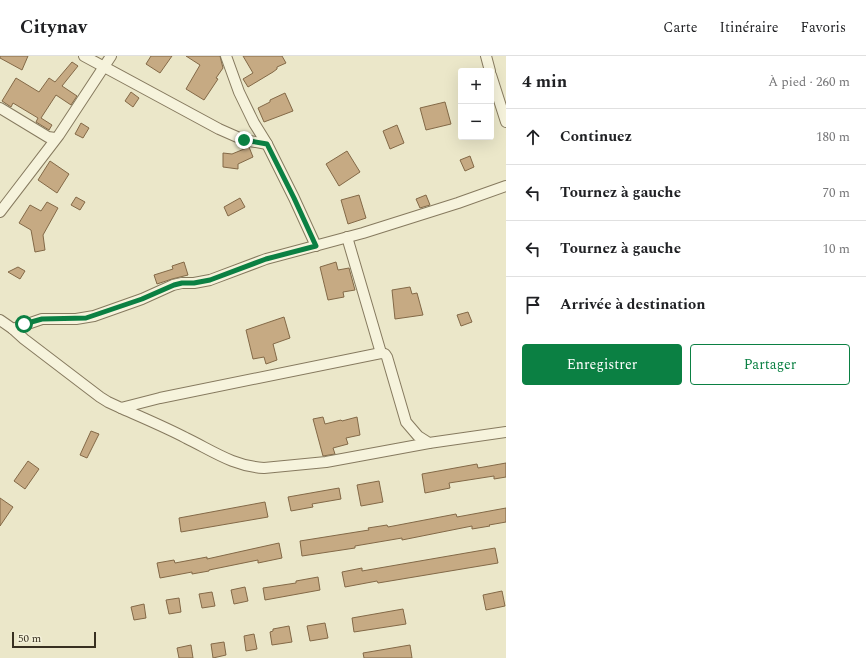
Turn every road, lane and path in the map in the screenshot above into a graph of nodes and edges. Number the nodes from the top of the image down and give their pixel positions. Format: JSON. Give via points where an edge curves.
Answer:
{"nodes":[{"id":1,"x":84,"y":56,"type":"edge"},
{"id":2,"x":111,"y":56,"type":"edge"},
{"id":3,"x":226,"y":56,"type":"edge"},
{"id":4,"x":486,"y":56,"type":"edge"},
{"id":5,"x":104,"y":67,"type":"junction"},
{"id":6,"x":489,"y":68,"type":"edge"},
{"id":7,"x":494,"y":84,"type":"edge"},
{"id":8,"x":0,"y":108,"type":"edge"},
{"id":9,"x":506,"y":122,"type":"edge"},
{"id":10,"x":55,"y":138,"type":"junction"},
{"id":11,"x":267,"y":144,"type":"junction"},
{"id":12,"x":506,"y":186,"type":"edge"},
{"id":13,"x":0,"y":212,"type":"edge"},
{"id":14,"x":347,"y":237,"type":"junction"},
{"id":15,"x":316,"y":246,"type":"junction"},
{"id":16,"x":0,"y":320,"type":"edge"},
{"id":17,"x":13,"y":328,"type":"junction"},
{"id":18,"x":381,"y":353,"type":"junction"},
{"id":19,"x":121,"y":408,"type":"junction"},
{"id":20,"x":506,"y":432,"type":"edge"},
{"id":21,"x":429,"y":443,"type":"junction"}],
"edges":[{"from":1,"to":5,"type":"street"},
{"from":2,"to":5,"type":"street"},
{"from":3,"to":11,"type":"street","via":[[239,92]]},
{"from":4,"to":6,"type":"street"},
{"from":5,"to":10,"type":"street"},
{"from":5,"to":11,"type":"street","via":[[219,129],[244,140]]},
{"from":7,"to":9,"type":"street"},
{"from":8,"to":10,"type":"street","via":[[48,137]]},
{"from":10,"to":13,"type":"street"},
{"from":11,"to":15,"type":"street"},
{"from":12,"to":14,"type":"street","via":[[458,204]]},
{"from":14,"to":15,"type":"street"},
{"from":14,"to":18,"type":"street"},
{"from":15,"to":17,"type":"street","via":[[266,259],[210,280],[174,285],[86,318],[42,319]]},
{"from":16,"to":17,"type":"street"},
{"from":17,"to":19,"type":"street","via":[[104,400]]},
{"from":18,"to":19,"type":"street"},
{"from":18,"to":21,"type":"street","via":[[387,356],[406,422],[418,436]]},
{"from":19,"to":21,"type":"street","via":[[229,461],[254,468],[326,462]]},
{"from":20,"to":21,"type":"street"}]}
